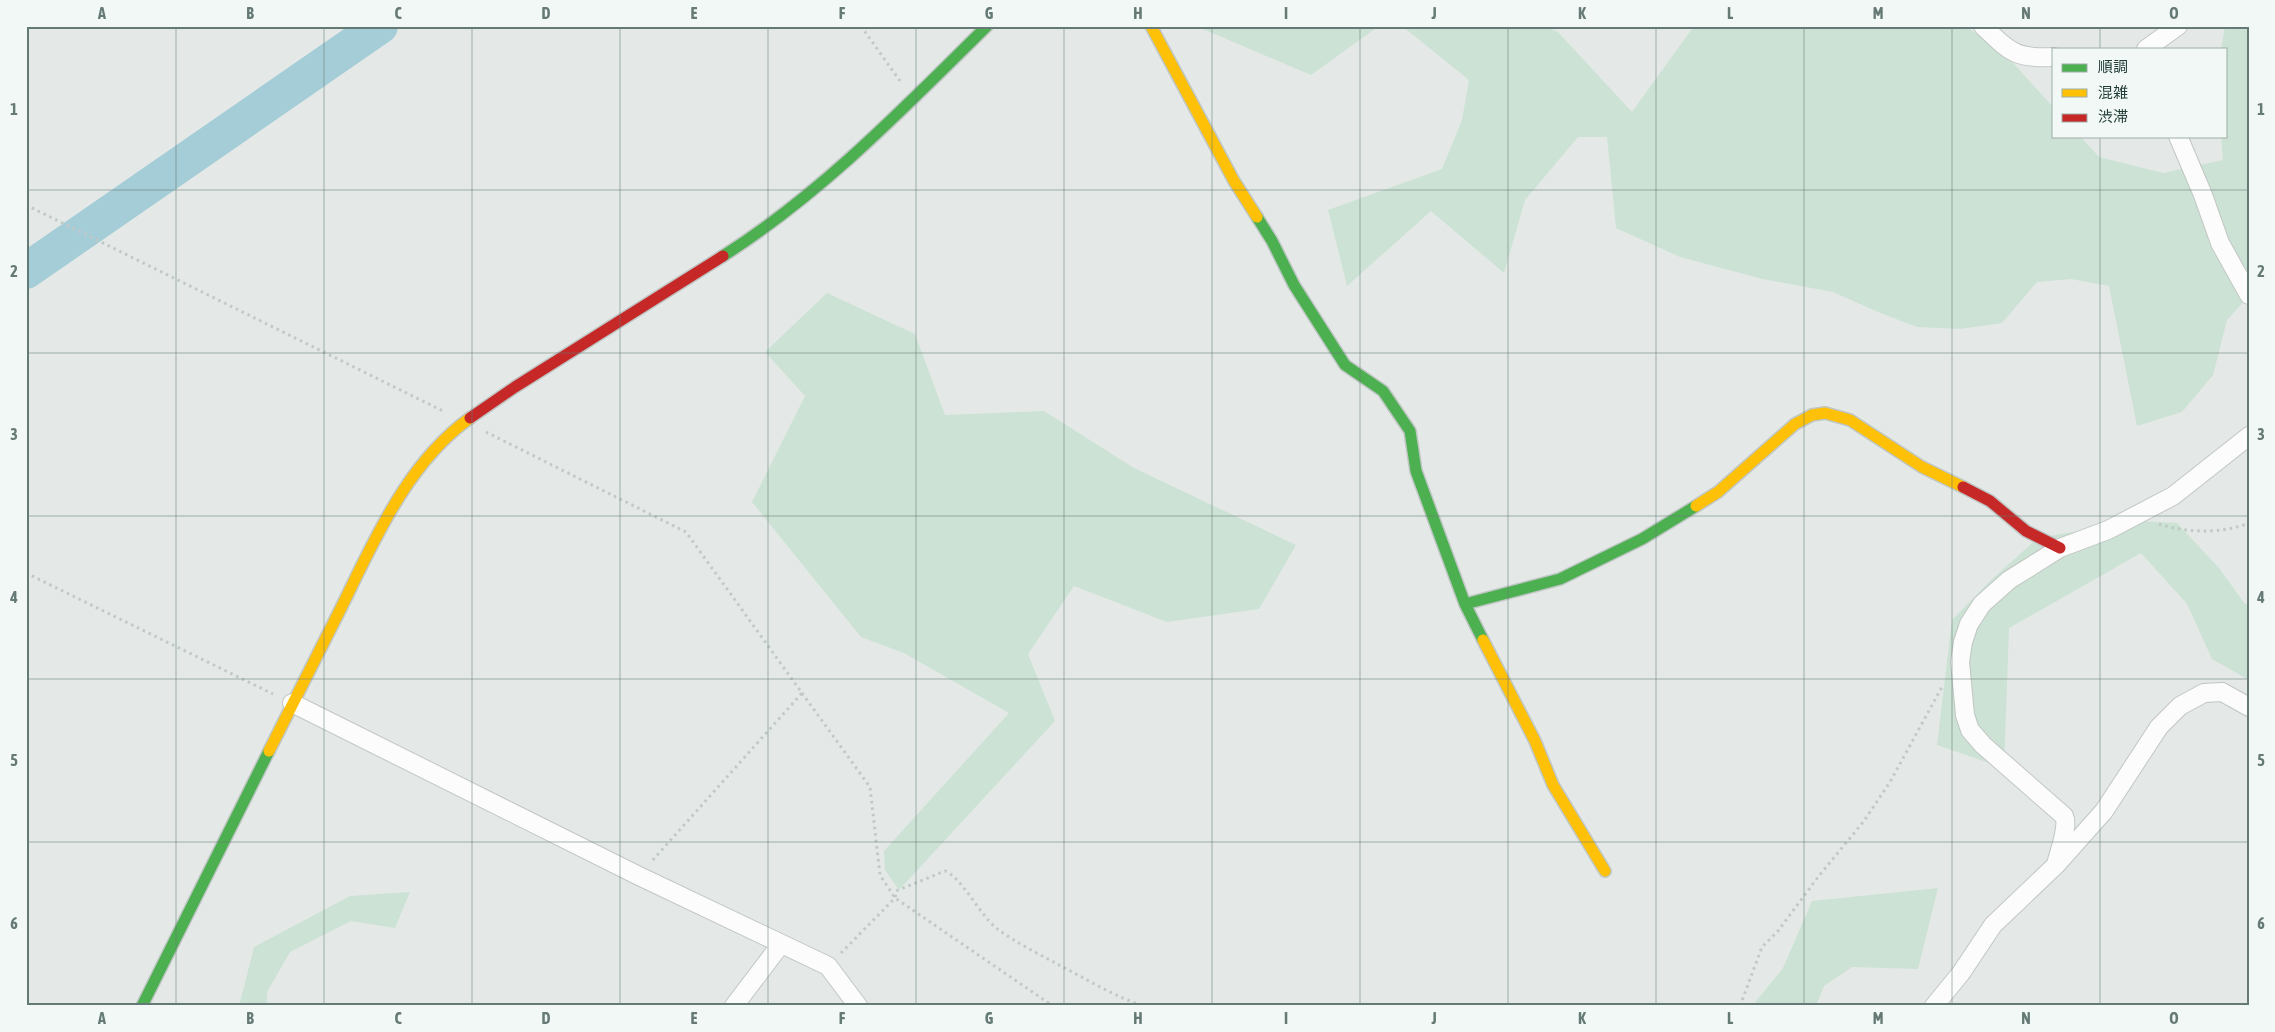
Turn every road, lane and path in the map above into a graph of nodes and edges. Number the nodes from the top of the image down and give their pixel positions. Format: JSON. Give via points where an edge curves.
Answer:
{"nodes":[{"id":1,"x":861,"y":26,"type":"edge"},
{"id":2,"x":987,"y":26,"type":"edge"},
{"id":3,"x":1151,"y":26,"type":"edge"},
{"id":4,"x":1984,"y":26,"type":"edge"},
{"id":5,"x":2178,"y":26,"type":"edge"},
{"id":6,"x":2147,"y":48,"type":"edge"},
{"id":7,"x":2052,"y":57,"type":"edge"},
{"id":8,"x":914,"y":99,"type":"junction"},
{"id":9,"x":2179,"y":138,"type":"edge"},
{"id":10,"x":26,"y":205,"type":"edge"},
{"id":11,"x":2249,"y":295,"type":"edge"},
{"id":12,"x":465,"y":422,"type":"junction"},
{"id":13,"x":2249,"y":436,"type":"edge"},
{"id":14,"x":2135,"y":516,"type":"junction"},
{"id":15,"x":2249,"y":523,"type":"edge"},
{"id":16,"x":2060,"y":548,"type":"junction"},
{"id":17,"x":26,"y":573,"type":"edge"},
{"id":18,"x":1465,"y":604,"type":"junction"},
{"id":19,"x":1947,"y":678,"type":"dead end"},
{"id":20,"x":802,"y":693,"type":"junction"},
{"id":21,"x":292,"y":703,"type":"junction"},
{"id":22,"x":2249,"y":707,"type":"edge"},
{"id":23,"x":2056,"y":865,"type":"junction"},
{"id":24,"x":1605,"y":871,"type":"dead end"},
{"id":25,"x":639,"y":876,"type":"junction"},
{"id":26,"x":895,"y":898,"type":"junction"},
{"id":27,"x":781,"y":944,"type":"junction"},
{"id":28,"x":828,"y":966,"type":"junction"},
{"id":29,"x":142,"y":1006,"type":"edge"},
{"id":30,"x":734,"y":1006,"type":"edge"},
{"id":31,"x":858,"y":1006,"type":"edge"},
{"id":32,"x":1053,"y":1006,"type":"edge"},
{"id":33,"x":1143,"y":1006,"type":"edge"},
{"id":34,"x":1740,"y":1006,"type":"edge"},
{"id":35,"x":1934,"y":1006,"type":"edge"}],
"edges":[{"from":1,"to":8,"type":"path"},
{"from":2,"to":8,"type":"street"},
{"from":3,"to":18,"type":"street","via":[[1234,181],[1345,365],[1382,391],[1410,431],[1416,471]]},
{"from":4,"to":7,"type":"street","via":[[2004,46],[2020,56]]},
{"from":5,"to":6,"type":"street"},
{"from":8,"to":12,"type":"street","via":[[814,189],[733,249]]},
{"from":9,"to":11,"type":"street","via":[[2204,195],[2220,243]]},
{"from":10,"to":12,"type":"path"},
{"from":12,"to":20,"type":"path","via":[[686,532]]},
{"from":12,"to":21,"type":"street","via":[[436,449],[394,504]]},
{"from":13,"to":14,"type":"street","via":[[2172,496]]},
{"from":14,"to":15,"type":"path","via":[[2168,527],[2191,530],[2222,530]]},
{"from":14,"to":16,"type":"street"},
{"from":16,"to":18,"type":"street","via":[[2026,531],[1990,501],[1922,468],[1850,420],[1825,413],[1812,415],[1795,424],[1718,492],[1642,539],[1560,579]]},
{"from":16,"to":23,"type":"street","via":[[2009,580],[1982,604],[1962,642],[1960,662],[1965,715],[1970,730],[2064,816],[2067,827],[2061,838]]},
{"from":17,"to":21,"type":"path"},
{"from":18,"to":24,"type":"street","via":[[1535,741],[1553,785]]},
{"from":19,"to":34,"type":"path","via":[[1890,782],[1864,821],[1762,947]]},
{"from":20,"to":25,"type":"path"},
{"from":20,"to":26,"type":"path","via":[[870,787],[880,874]]},
{"from":21,"to":25,"type":"street"},
{"from":21,"to":29,"type":"street"},
{"from":22,"to":23,"type":"street","via":[[2222,692],[2204,693],[2180,706],[2159,727],[2104,811]]},
{"from":23,"to":35,"type":"street","via":[[1993,925]]},
{"from":25,"to":27,"type":"street"},
{"from":26,"to":28,"type":"path"},
{"from":26,"to":32,"type":"path"},
{"from":26,"to":33,"type":"path","via":[[896,891],[945,871],[954,874],[983,916],[996,928],[1109,992]]},
{"from":27,"to":28,"type":"street"},
{"from":27,"to":30,"type":"street"},
{"from":28,"to":31,"type":"street"}]}
